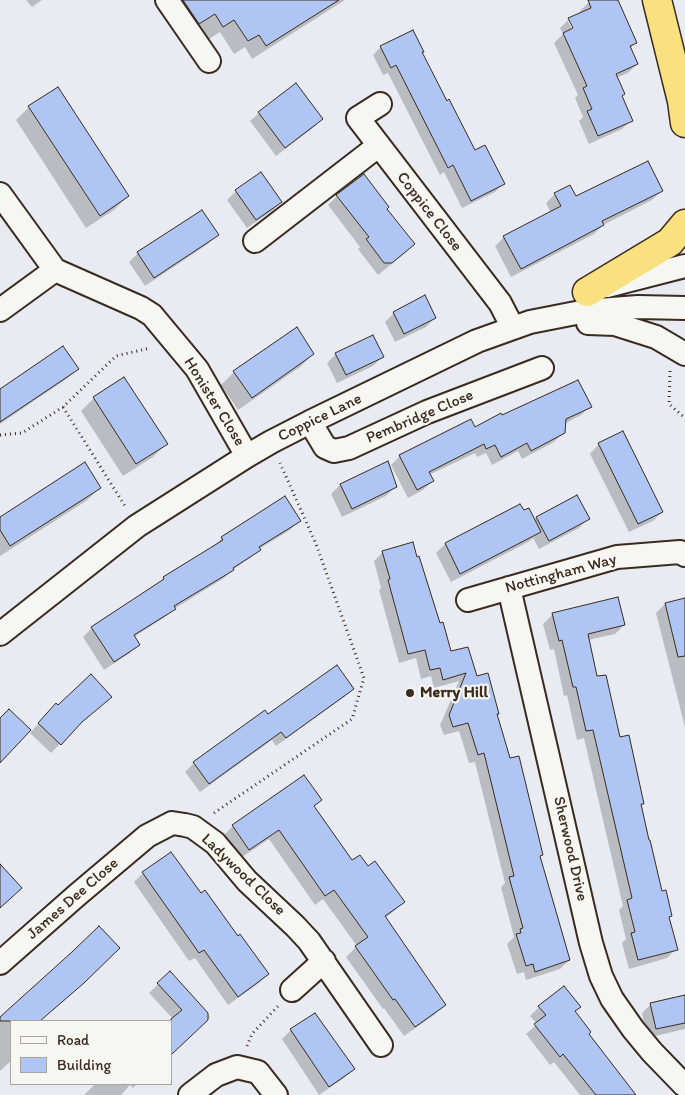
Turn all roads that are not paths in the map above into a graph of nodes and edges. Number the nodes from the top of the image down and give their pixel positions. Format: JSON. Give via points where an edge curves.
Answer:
{"nodes":[{"id":1,"x":167,"y":0,"type":"edge"},
{"id":2,"x":657,"y":0,"type":"edge"},
{"id":3,"x":209,"y":61,"type":"dead end"},
{"id":4,"x":380,"y":104,"type":"dead end"},
{"id":5,"x":685,"y":124,"type":"edge"},
{"id":6,"x":378,"y":146,"type":"junction"},
{"id":7,"x":0,"y":194,"type":"edge"},
{"id":8,"x":685,"y":224,"type":"edge"},
{"id":9,"x":255,"y":241,"type":"dead end"},
{"id":10,"x":685,"y":266,"type":"edge"},
{"id":11,"x":55,"y":270,"type":"junction"},
{"id":12,"x":587,"y":292,"type":"junction"},
{"id":13,"x":685,"y":308,"type":"edge"},
{"id":14,"x":0,"y":310,"type":"edge"},
{"id":15,"x":522,"y":325,"type":"junction"},
{"id":16,"x":677,"y":360,"type":"edge"},
{"id":17,"x":542,"y":368,"type":"dead end"},
{"id":18,"x":310,"y":422,"type":"junction"},
{"id":19,"x":247,"y":456,"type":"junction"},
{"id":20,"x":685,"y":555,"type":"edge"},
{"id":21,"x":509,"y":588,"type":"junction"},
{"id":22,"x":468,"y":600,"type":"dead end"},
{"id":23,"x":0,"y":634,"type":"edge"},
{"id":24,"x":147,"y":836,"type":"joint"},
{"id":25,"x":324,"y":961,"type":"junction"},
{"id":26,"x":0,"y":963,"type":"edge"},
{"id":27,"x":292,"y":990,"type":"road end"},
{"id":28,"x":381,"y":1045,"type":"dead end"},
{"id":29,"x":682,"y":1088,"type":"edge"},
{"id":30,"x":190,"y":1095,"type":"edge"},
{"id":31,"x":276,"y":1095,"type":"edge"}],
"edges":[{"from":1,"to":3,"type":"street"},
{"from":2,"to":5,"type":"highway"},
{"from":4,"to":6,"type":"street","name":"Coppice Close","via":[[358,118]]},
{"from":6,"to":9,"type":"street"},
{"from":6,"to":15,"type":"street","name":"Coppice Close","via":[[500,303]]},
{"from":7,"to":11,"type":"street"},
{"from":8,"to":12,"type":"highway","via":[[670,242]]},
{"from":10,"to":12,"type":"street"},
{"from":11,"to":14,"type":"street"},
{"from":11,"to":19,"type":"street","name":"Honister Close","via":[[152,315],[197,369]]},
{"from":12,"to":15,"type":"street"},
{"from":13,"to":15,"type":"street","name":"Coppice Lane","via":[[638,307],[586,312]]},
{"from":15,"to":16,"type":"street","via":[[615,324],[656,337]]},
{"from":15,"to":18,"type":"street","name":"Coppice Lane","via":[[477,341]]},
{"from":17,"to":18,"type":"street","name":"Pembridge Close","via":[[427,412],[349,448],[334,451],[326,447]]},
{"from":18,"to":19,"type":"street","name":"Coppice Lane"},
{"from":19,"to":23,"type":"street","name":"Coppice Lane","via":[[137,526]]},
{"from":20,"to":21,"type":"street","name":"Nottingham Way","via":[[680,552],[617,557]]},
{"from":21,"to":22,"type":"street","name":"Nottingham Way"},
{"from":21,"to":29,"type":"street","name":"Sherwood Drive","via":[[601,976],[633,1029]]},
{"from":24,"to":25,"type":"street","name":"Ladywood Close","via":[[172,823],[193,828],[215,843],[247,881],[309,941]]},
{"from":24,"to":26,"type":"street","name":"James Dee Close"},
{"from":25,"to":27,"type":"street"},
{"from":25,"to":28,"type":"street","name":"Ladywood Close"},
{"from":30,"to":31,"type":"street","via":[[216,1075],[237,1067],[258,1072]]}]}
